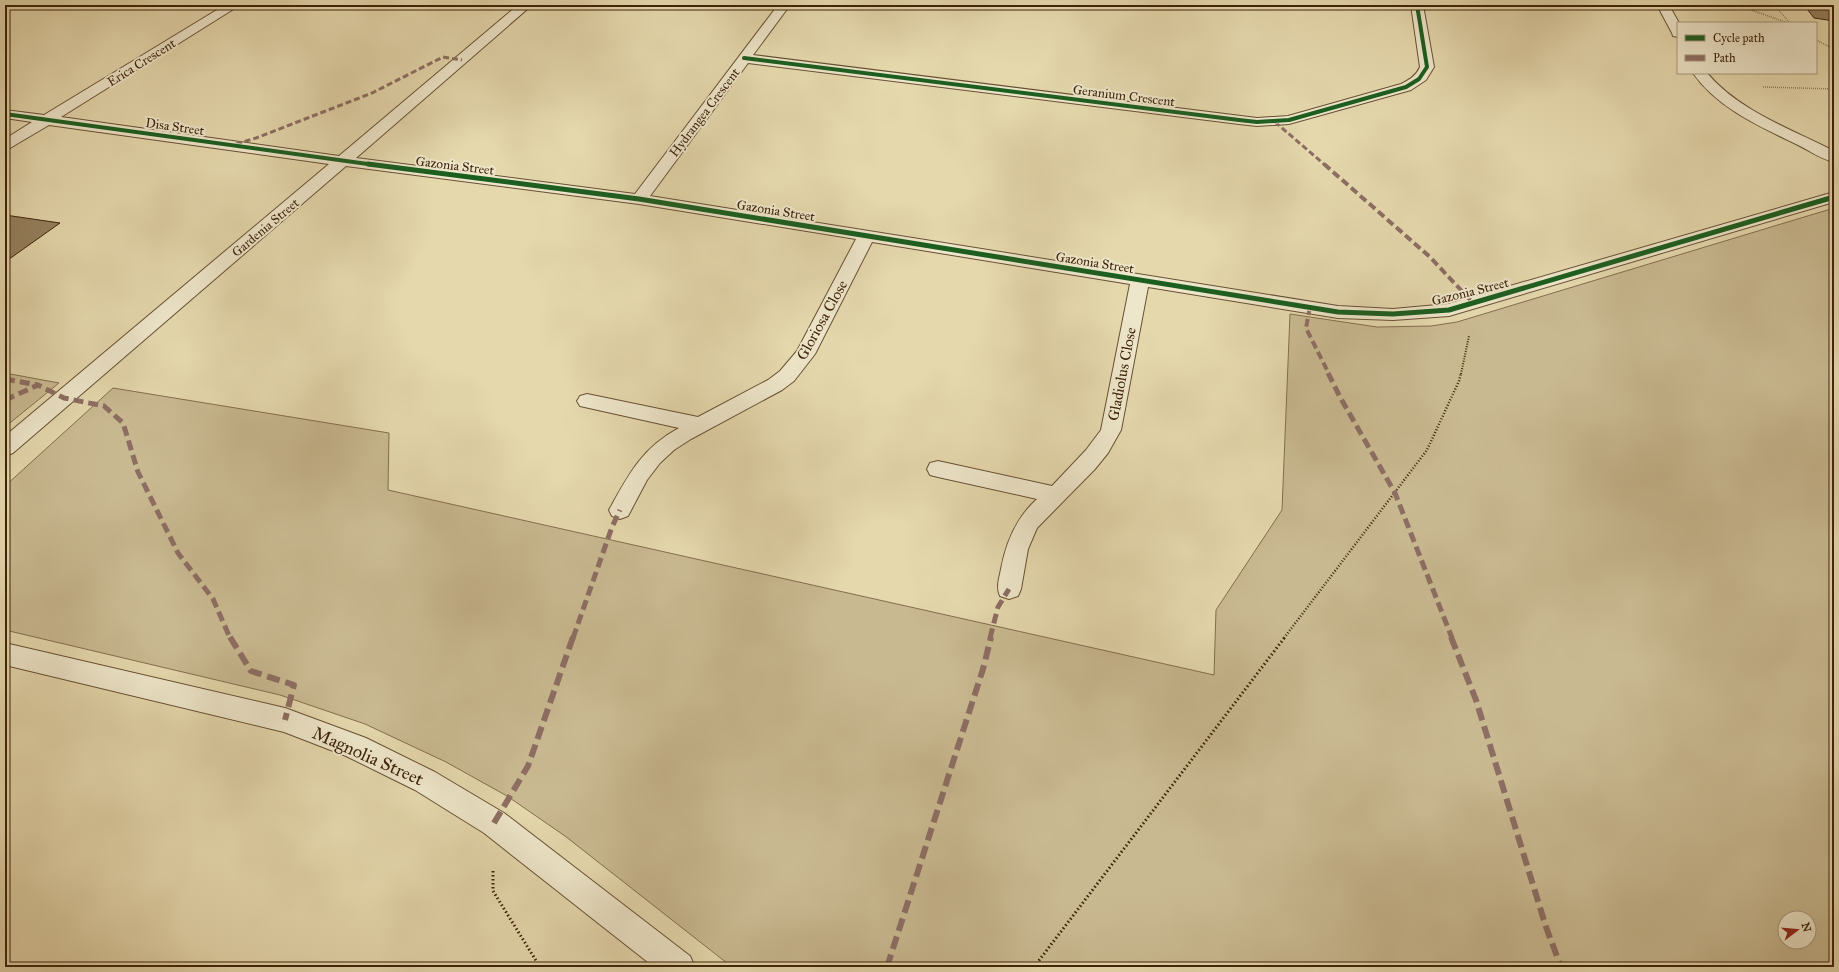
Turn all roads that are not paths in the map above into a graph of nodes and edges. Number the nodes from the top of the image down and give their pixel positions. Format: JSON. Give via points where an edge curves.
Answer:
{"nodes":[{"id":1,"x":234,"y":5,"type":"edge"},
{"id":2,"x":526,"y":5,"type":"edge"},
{"id":3,"x":784,"y":5,"type":"edge"},
{"id":4,"x":1417,"y":5,"type":"edge"},
{"id":5,"x":1663,"y":5,"type":"edge"},
{"id":6,"x":1677,"y":31,"type":"edge"},
{"id":7,"x":744,"y":58,"type":"junction"},
{"id":8,"x":1701,"y":74,"type":"edge"},
{"id":9,"x":5,"y":114,"type":"edge"},
{"id":10,"x":48,"y":119,"type":"junction"},
{"id":11,"x":5,"y":145,"type":"edge"},
{"id":12,"x":1834,"y":157,"type":"edge"},
{"id":13,"x":342,"y":161,"type":"junction"},
{"id":14,"x":1834,"y":197,"type":"edge"},
{"id":15,"x":639,"y":199,"type":"junction"},
{"id":16,"x":866,"y":236,"type":"junction"},
{"id":17,"x":1140,"y":280,"type":"junction"},
{"id":18,"x":587,"y":402,"type":"dead end"},
{"id":19,"x":700,"y":425,"type":"junction"},
{"id":20,"x":5,"y":448,"type":"edge"},
{"id":21,"x":938,"y":469,"type":"dead end"},
{"id":22,"x":1056,"y":495,"type":"junction"},
{"id":23,"x":620,"y":510,"type":"dead end"},
{"id":24,"x":1009,"y":589,"type":"dead end"},
{"id":25,"x":5,"y":654,"type":"edge"},
{"id":26,"x":679,"y":967,"type":"edge"}],
"edges":[{"from":1,"to":10,"type":"street","name":"Erica Crescent"},
{"from":2,"to":13,"type":"street","name":"Gardenia Street"},
{"from":3,"to":7,"type":"street","name":"Hydrangea Crescent"},
{"from":4,"to":7,"type":"street","name":"Geranium Crescent","via":[[1427,67],[1420,79],[1406,87],[1303,117],[1275,122],[1239,120]]},
{"from":5,"to":6,"type":"street"},
{"from":7,"to":15,"type":"street","name":"Hydrangea Crescent"},
{"from":8,"to":12,"type":"street","via":[[1722,95],[1753,115]]},
{"from":9,"to":10,"type":"street","name":"Disa Street"},
{"from":10,"to":11,"type":"street","name":"Erica Crescent"},
{"from":10,"to":13,"type":"street","name":"Disa Street"},
{"from":13,"to":15,"type":"street","name":"Gazonia Street"},
{"from":13,"to":20,"type":"street","name":"Gardenia Street"},
{"from":14,"to":17,"type":"street","name":"Gazonia Street","via":[[1474,304],[1420,314],[1366,315],[1338,312]]},
{"from":15,"to":16,"type":"street","name":"Gazonia Street"},
{"from":16,"to":17,"type":"street","name":"Gazonia Street"},
{"from":16,"to":19,"type":"street","name":"Gloriosa Close","via":[[797,365],[775,385]]},
{"from":17,"to":22,"type":"street","name":"Gladiolus Close","via":[[1111,430],[1092,460]]},
{"from":18,"to":19,"type":"street"},
{"from":19,"to":23,"type":"street","name":"Gloriosa Close","via":[[678,437],[652,458],[639,475]]},
{"from":21,"to":22,"type":"street"},
{"from":22,"to":24,"type":"street","name":"Gladiolus Close","via":[[1044,504],[1025,528]]},
{"from":25,"to":26,"type":"street","name":"Magnolia Street","via":[[284,720],[356,747],[425,781],[494,823]]}]}
